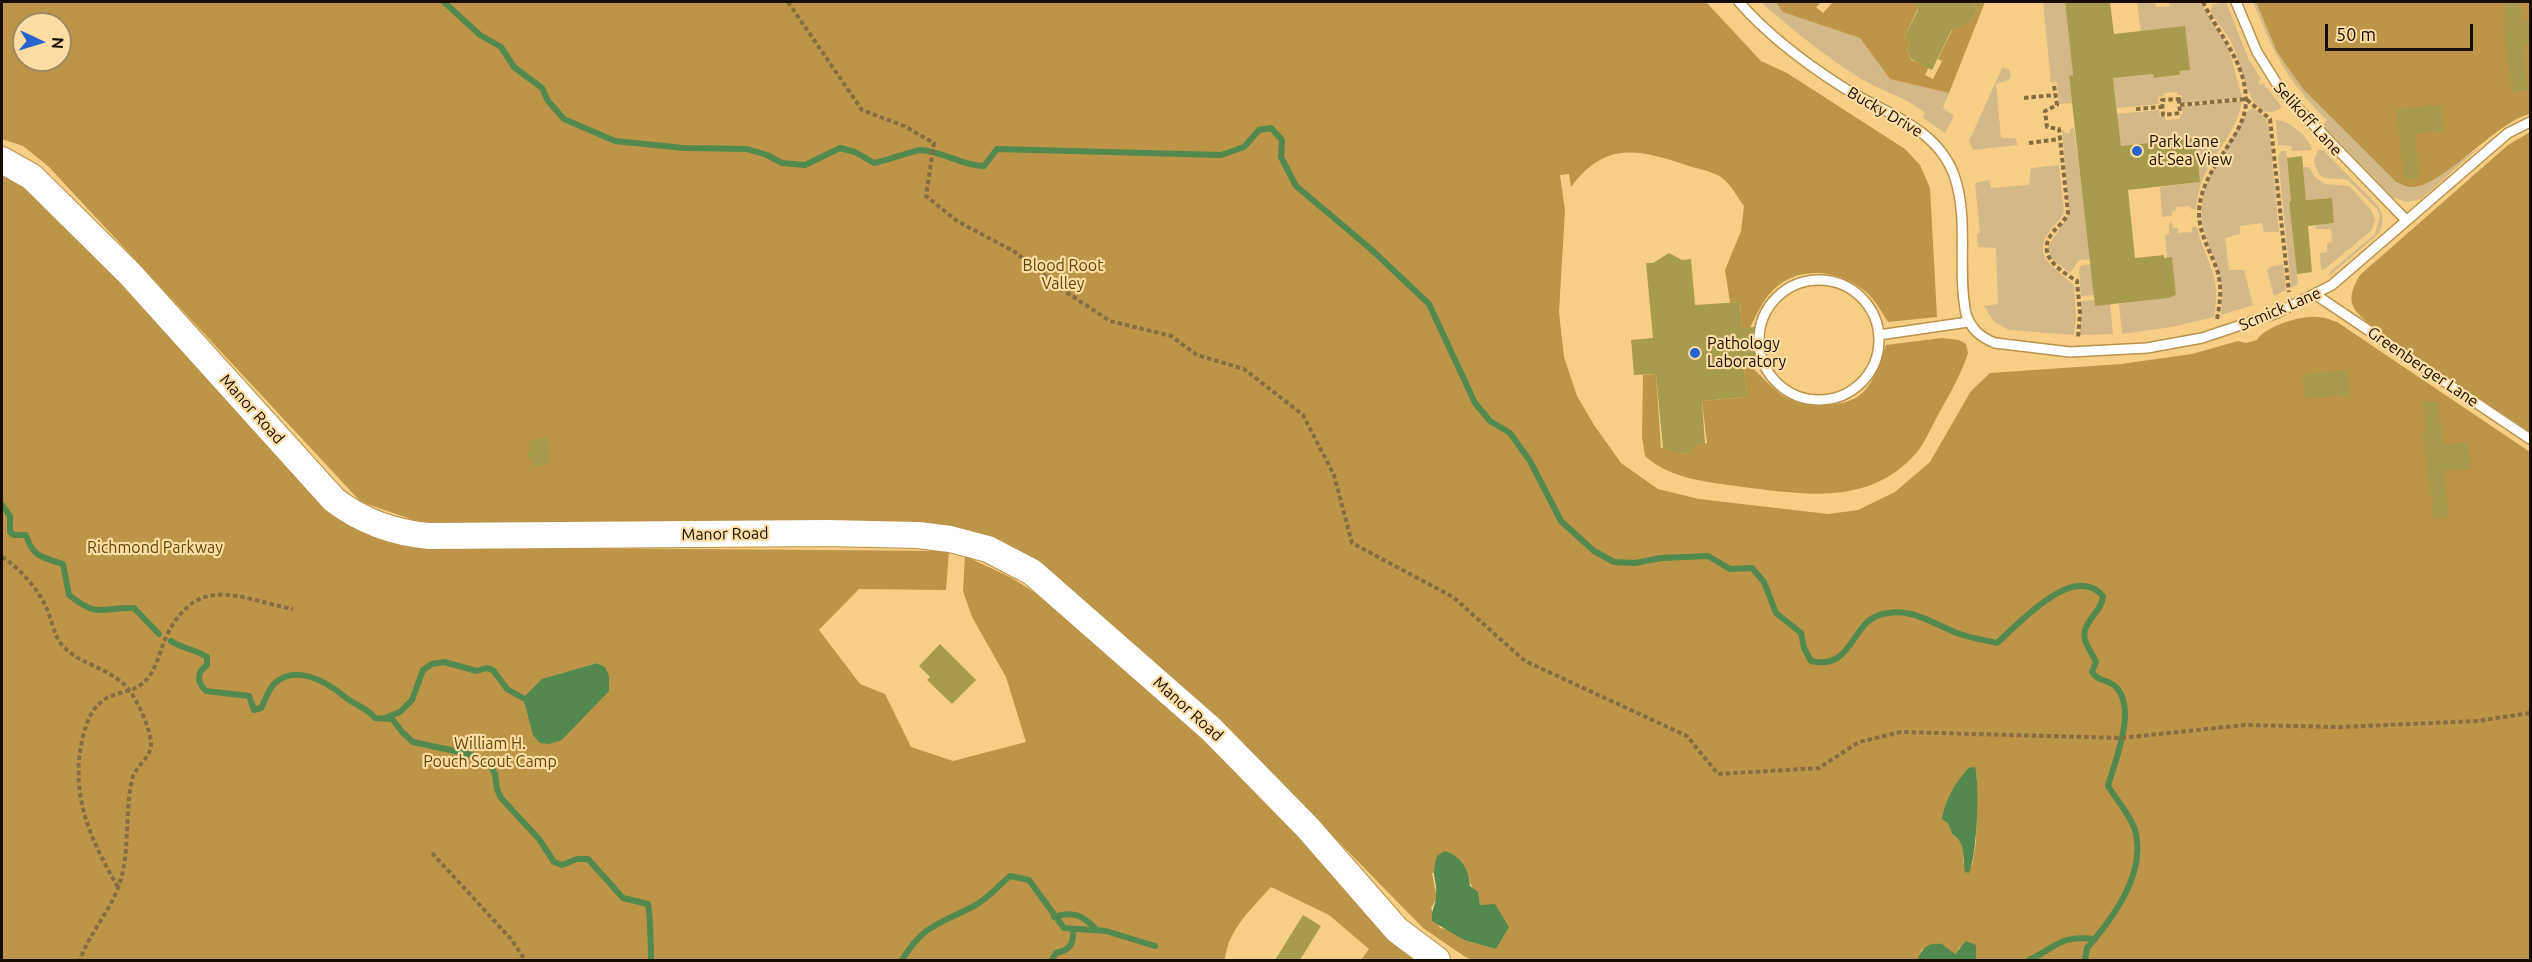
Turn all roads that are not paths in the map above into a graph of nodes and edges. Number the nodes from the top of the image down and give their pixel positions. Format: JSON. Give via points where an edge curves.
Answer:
{"nodes":[{"id":1,"x":1739,"y":2,"type":"edge"},
{"id":2,"x":2236,"y":2,"type":"edge"},
{"id":3,"x":2530,"y":122,"type":"edge"},
{"id":4,"x":2,"y":160,"type":"edge"},
{"id":5,"x":2405,"y":219,"type":"junction"},
{"id":6,"x":2316,"y":295,"type":"junction"},
{"id":7,"x":1968,"y":322,"type":"junction"},
{"id":8,"x":1975,"y":331,"type":"joint"},
{"id":9,"x":1879,"y":335,"type":"junction"},
{"id":10,"x":2530,"y":440,"type":"edge"},
{"id":11,"x":1437,"y":960,"type":"edge"}],
"edges":[{"from":1,"to":7,"type":"lane","name":"Bucky Drive","via":[[1780,41],[1832,80],[1908,122],[1938,147],[1950,165],[1958,189]]},
{"from":2,"to":5,"type":"lane","name":"Selikoff Lane","via":[[2257,52],[2282,92]]},
{"from":3,"to":5,"type":"lane","name":"Scmick Lane","via":[[2508,133]]},
{"from":4,"to":11,"type":"street","name":"Manor Road","via":[[32,177],[130,273],[334,500],[349,512],[387,529],[429,536],[918,535],[970,543],[1009,559],[1032,572],[1211,729],[1308,828],[1397,930]]},
{"from":5,"to":6,"type":"lane","name":"Scmick Lane"},
{"from":6,"to":8,"type":"lane","name":"Scmick Lane","via":[[2246,325],[2147,348],[2039,350],[1995,343]]},
{"from":6,"to":10,"type":"lane","name":"Greenberger Lane"},
{"from":7,"to":8,"type":"lane","name":"Bucky Drive"},
{"from":7,"to":9,"type":"lane"},
{"from":9,"to":9,"type":"lane","via":[[1876,361],[1862,383],[1827,400],[1801,398],[1778,384],[1769,374],[1760,348],[1762,321],[1776,298],[1799,283],[1813,280],[1840,284],[1857,294],[1871,309]]}]}
